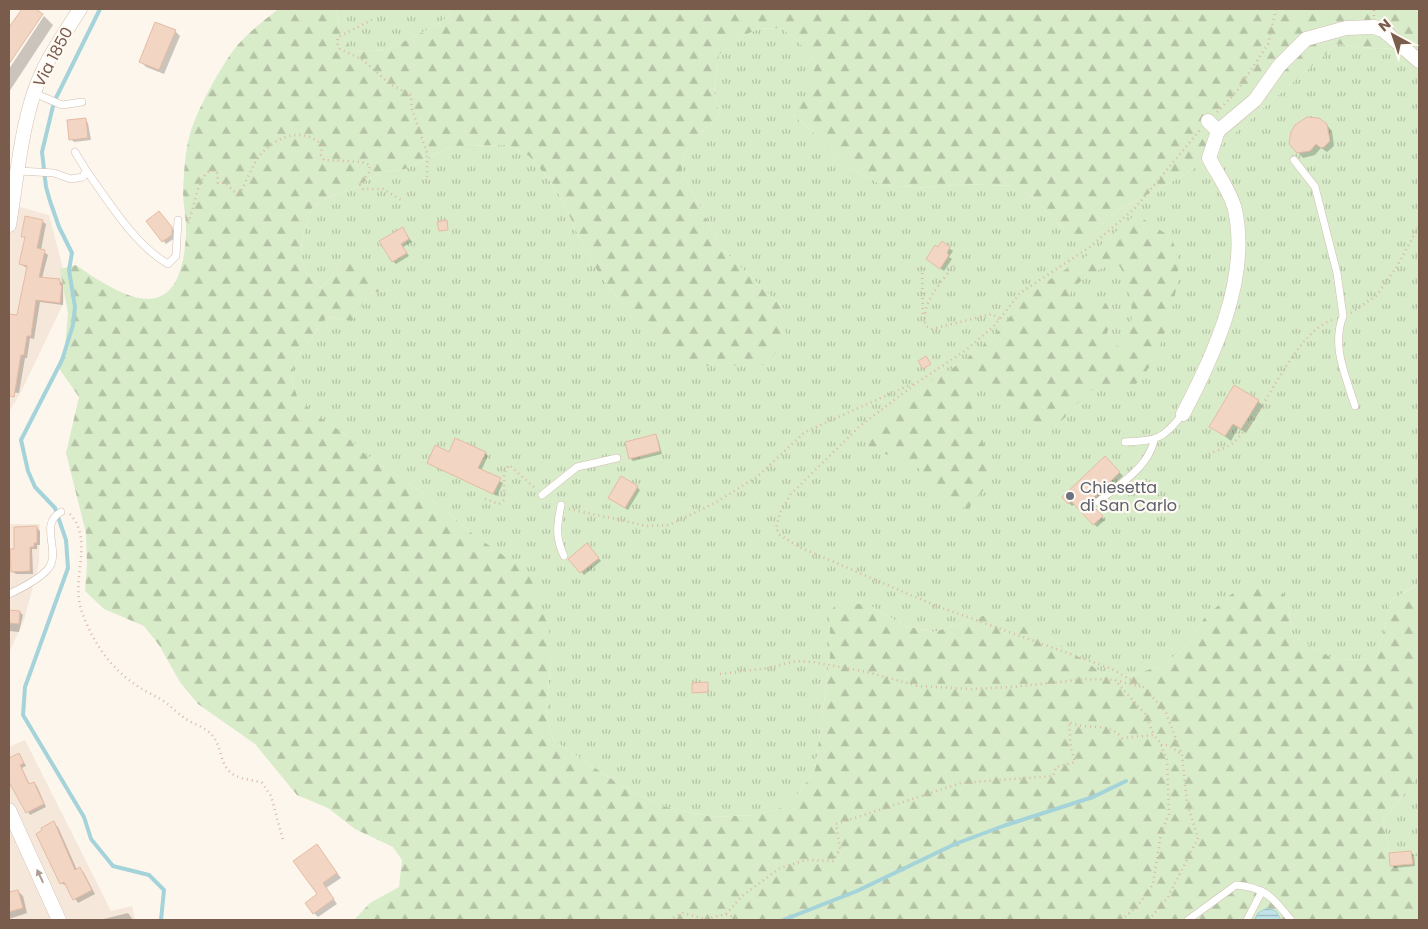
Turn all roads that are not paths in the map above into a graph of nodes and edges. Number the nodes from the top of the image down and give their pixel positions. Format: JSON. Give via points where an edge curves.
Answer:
{"nodes":[{"id":1,"x":80,"y":9,"type":"edge"},
{"id":2,"x":1419,"y":61,"type":"edge"},
{"id":3,"x":40,"y":96,"type":"junction"},
{"id":4,"x":82,"y":102,"type":"dead end"},
{"id":5,"x":76,"y":152,"type":"dead end"},
{"id":6,"x":1294,"y":160,"type":"dead end"},
{"id":7,"x":86,"y":170,"type":"junction"},
{"id":8,"x":19,"y":171,"type":"junction"},
{"id":9,"x":178,"y":220,"type":"dead end"},
{"id":10,"x":9,"y":225,"type":"edge"},
{"id":11,"x":1355,"y":406,"type":"dead end"},
{"id":12,"x":1184,"y":414,"type":"joint"},
{"id":13,"x":1154,"y":441,"type":"junction"},
{"id":14,"x":1126,"y":442,"type":"dead end"},
{"id":15,"x":617,"y":458,"type":"dead end"},
{"id":16,"x":542,"y":494,"type":"road end"},
{"id":17,"x":1098,"y":502,"type":"dead end"},
{"id":18,"x":561,"y":505,"type":"road end"},
{"id":19,"x":57,"y":514,"type":"road end"},
{"id":20,"x":564,"y":556,"type":"dead end"},
{"id":21,"x":9,"y":594,"type":"edge"},
{"id":22,"x":9,"y":810,"type":"edge"},
{"id":23,"x":1262,"y":891,"type":"junction"},
{"id":24,"x":60,"y":920,"type":"edge"},
{"id":25,"x":1188,"y":920,"type":"edge"},
{"id":26,"x":1247,"y":920,"type":"edge"},
{"id":27,"x":1291,"y":920,"type":"edge"}],
"edges":[{"from":1,"to":3,"type":"street","name":"Via 1850","via":[[41,74]]},
{"from":2,"to":12,"type":"street","via":[[1383,30],[1374,27],[1346,28],[1306,39],[1279,66],[1254,100],[1213,126],[1210,158],[1235,208],[1238,253],[1229,307],[1210,363]]},
{"from":3,"to":4,"type":"lane","via":[[62,105]]},
{"from":3,"to":8,"type":"street","name":"Via 1850","via":[[26,123]]},
{"from":5,"to":7,"type":"lane"},
{"from":6,"to":11,"type":"lane","via":[[1315,187],[1337,273],[1343,316],[1339,327],[1339,356]]},
{"from":7,"to":8,"type":"lane","via":[[83,177],[71,179],[54,173]]},
{"from":7,"to":9,"type":"lane","via":[[155,257],[168,264],[176,256]]},
{"from":8,"to":10,"type":"street","name":"Via 1850"},
{"from":12,"to":13,"type":"lane","via":[[1169,431]]},
{"from":13,"to":14,"type":"lane"},
{"from":13,"to":17,"type":"lane","via":[[1151,454],[1135,472]]},
{"from":15,"to":16,"type":"lane","via":[[577,467]]},
{"from":18,"to":20,"type":"lane","via":[[558,542]]},
{"from":19,"to":21,"type":"lane","via":[[50,522],[52,560],[49,568],[26,586]]},
{"from":24,"to":22,"type":"street","one_way":true},
{"from":23,"to":25,"type":"lane","via":[[1236,885]]},
{"from":23,"to":26,"type":"lane"},
{"from":23,"to":27,"type":"lane","via":[[1270,895]]}]}
